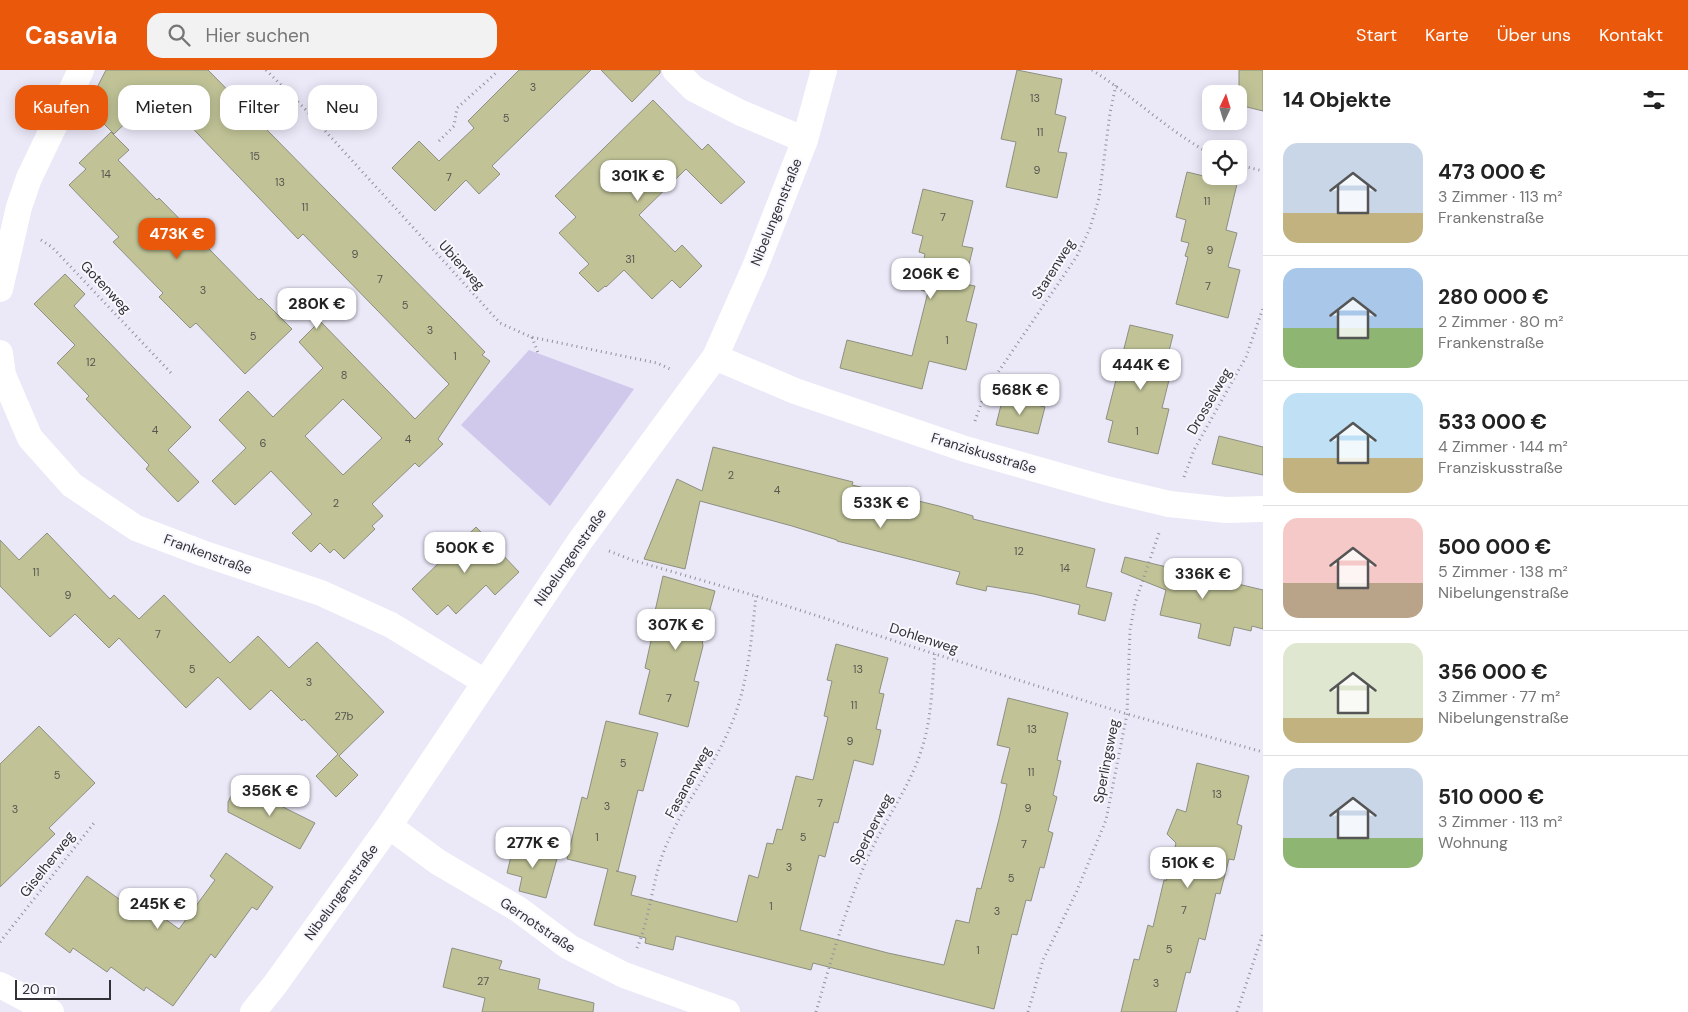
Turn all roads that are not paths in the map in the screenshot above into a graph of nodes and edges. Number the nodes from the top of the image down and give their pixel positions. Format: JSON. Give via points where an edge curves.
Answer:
{"nodes":[{"id":1,"x":81,"y":70,"type":"edge"},
{"id":2,"x":675,"y":70,"type":"edge"},
{"id":3,"x":824,"y":70,"type":"edge"},
{"id":4,"x":805,"y":140,"type":"junction"},
{"id":5,"x":0,"y":289,"type":"edge"},
{"id":6,"x":0,"y":353,"type":"edge"},
{"id":7,"x":715,"y":357,"type":"junction"},
{"id":8,"x":1263,"y":509,"type":"edge"},
{"id":9,"x":485,"y":682,"type":"junction"},
{"id":10,"x":389,"y":826,"type":"junction"},
{"id":11,"x":0,"y":985,"type":"edge"},
{"id":12,"x":51,"y":1012,"type":"edge"},
{"id":13,"x":253,"y":1012,"type":"edge"},
{"id":14,"x":727,"y":1012,"type":"edge"}],
"edges":[{"from":1,"to":5,"type":"street","via":[[29,178]]},
{"from":2,"to":4,"type":"street","via":[[694,90]]},
{"from":3,"to":4,"type":"street","name":"Nibelungenstraße"},
{"from":4,"to":7,"type":"street","name":"Nibelungenstraße"},
{"from":6,"to":9,"type":"street","name":"Frankenstraße","via":[[3,375],[30,438],[72,485],[136,528],[321,594],[391,625]]},
{"from":7,"to":8,"type":"street","name":"Franziskusstraße","via":[[795,391],[965,449],[1106,489],[1169,504],[1226,510]]},
{"from":7,"to":9,"type":"street","name":"Nibelungenstraße","via":[[580,540]]},
{"from":9,"to":10,"type":"street","name":"Nibelungenstraße"},
{"from":10,"to":13,"type":"street","name":"Nibelungenstraße"},
{"from":10,"to":14,"type":"street","name":"Gernotstraße","via":[[438,862],[518,909],[569,948],[624,975]]},
{"from":11,"to":12,"type":"street"}]}
